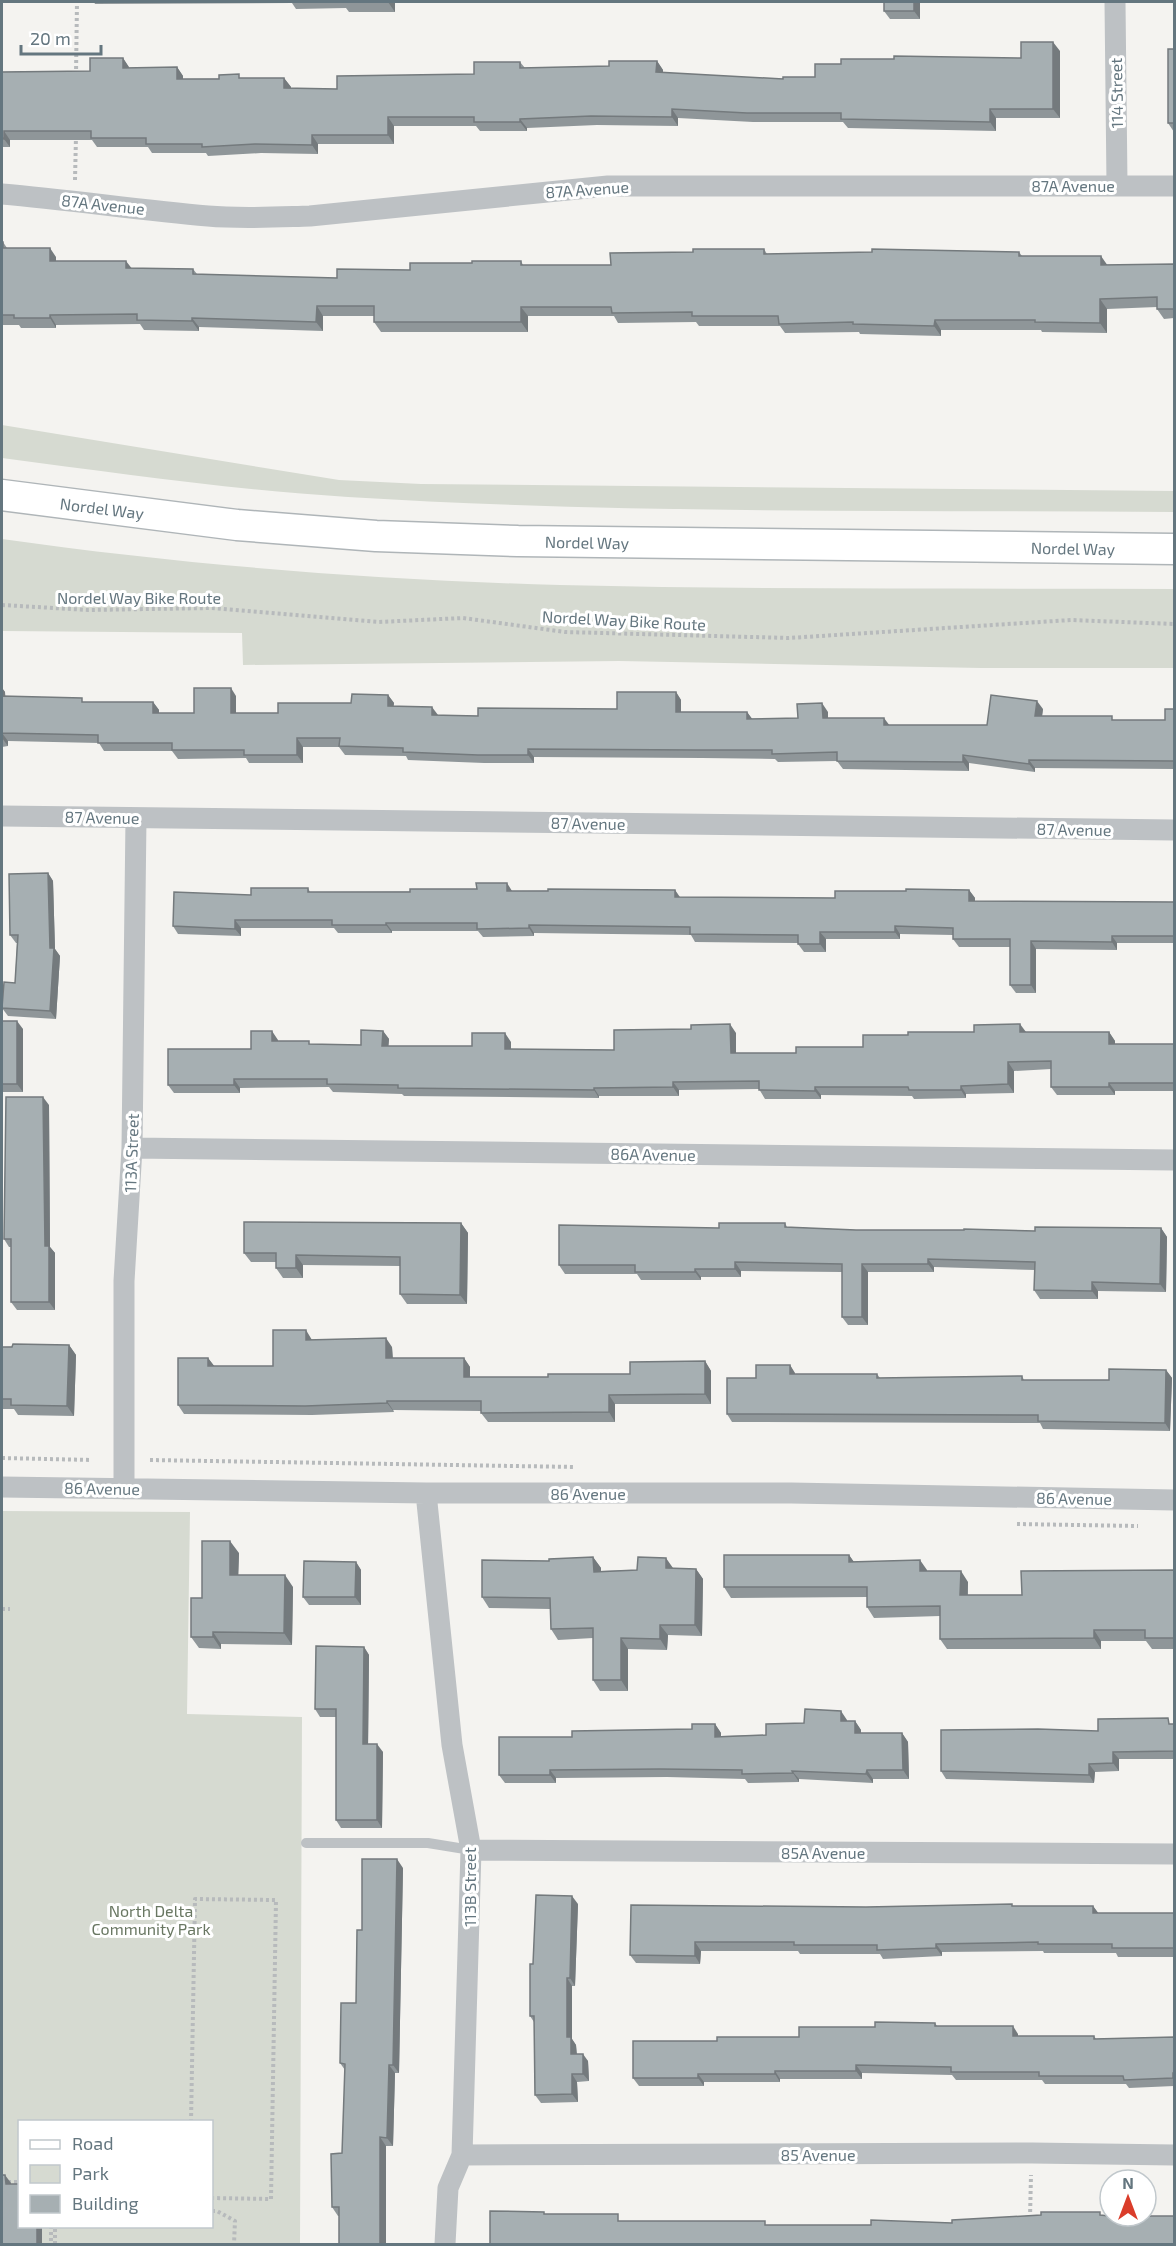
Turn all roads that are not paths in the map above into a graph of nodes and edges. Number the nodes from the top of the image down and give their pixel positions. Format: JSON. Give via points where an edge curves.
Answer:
{"nodes":[{"id":1,"x":1115,"y":2,"type":"edge"},
{"id":2,"x":1117,"y":185,"type":"junction"},
{"id":3,"x":1174,"y":186,"type":"edge"},
{"id":4,"x":2,"y":194,"type":"edge"},
{"id":5,"x":2,"y":495,"type":"edge"},
{"id":6,"x":1174,"y":549,"type":"edge"},
{"id":7,"x":2,"y":816,"type":"edge"},
{"id":8,"x":136,"y":818,"type":"junction"},
{"id":9,"x":1174,"y":830,"type":"edge"},
{"id":10,"x":132,"y":1148,"type":"junction"},
{"id":11,"x":1174,"y":1160,"type":"edge"},
{"id":12,"x":2,"y":1487,"type":"edge"},
{"id":13,"x":124,"y":1488,"type":"junction"},
{"id":14,"x":426,"y":1493,"type":"junction"},
{"id":15,"x":1174,"y":1500,"type":"edge"},
{"id":16,"x":306,"y":1843,"type":"dead end"},
{"id":17,"x":471,"y":1850,"type":"junction"},
{"id":18,"x":1174,"y":1854,"type":"edge"},
{"id":19,"x":462,"y":2155,"type":"junction"},
{"id":20,"x":1174,"y":2155,"type":"edge"},
{"id":21,"x":445,"y":2244,"type":"edge"}],
"edges":[{"from":1,"to":2,"type":"street","name":"114 Street"},
{"from":2,"to":3,"type":"street","name":"87A Avenue"},
{"from":2,"to":4,"type":"street","name":"87A Avenue","via":[[608,186],[310,216],[261,217],[210,216]]},
{"from":5,"to":6,"type":"main road","name":"Nordel Way","via":[[237,525],[376,536],[542,542]]},
{"from":7,"to":8,"type":"street","name":"87 Avenue"},
{"from":8,"to":9,"type":"street","name":"87 Avenue"},
{"from":8,"to":10,"type":"street","name":"113A Street"},
{"from":10,"to":11,"type":"street","name":"86A Avenue"},
{"from":10,"to":13,"type":"street","name":"113A Street","via":[[124,1281]]},
{"from":12,"to":13,"type":"street","name":"86 Avenue"},
{"from":13,"to":14,"type":"street","name":"86 Avenue"},
{"from":14,"to":15,"type":"street","name":"86 Avenue","via":[[791,1492]]},
{"from":14,"to":17,"type":"street","name":"113B Street","via":[[452,1745]]},
{"from":16,"to":17,"type":"lane","via":[[428,1843]]},
{"from":17,"to":18,"type":"street","name":"85A Avenue"},
{"from":17,"to":19,"type":"street","name":"113B Street"},
{"from":19,"to":20,"type":"street","name":"85 Avenue"},
{"from":19,"to":21,"type":"street","name":"113B Street","via":[[448,2188]]}]}
